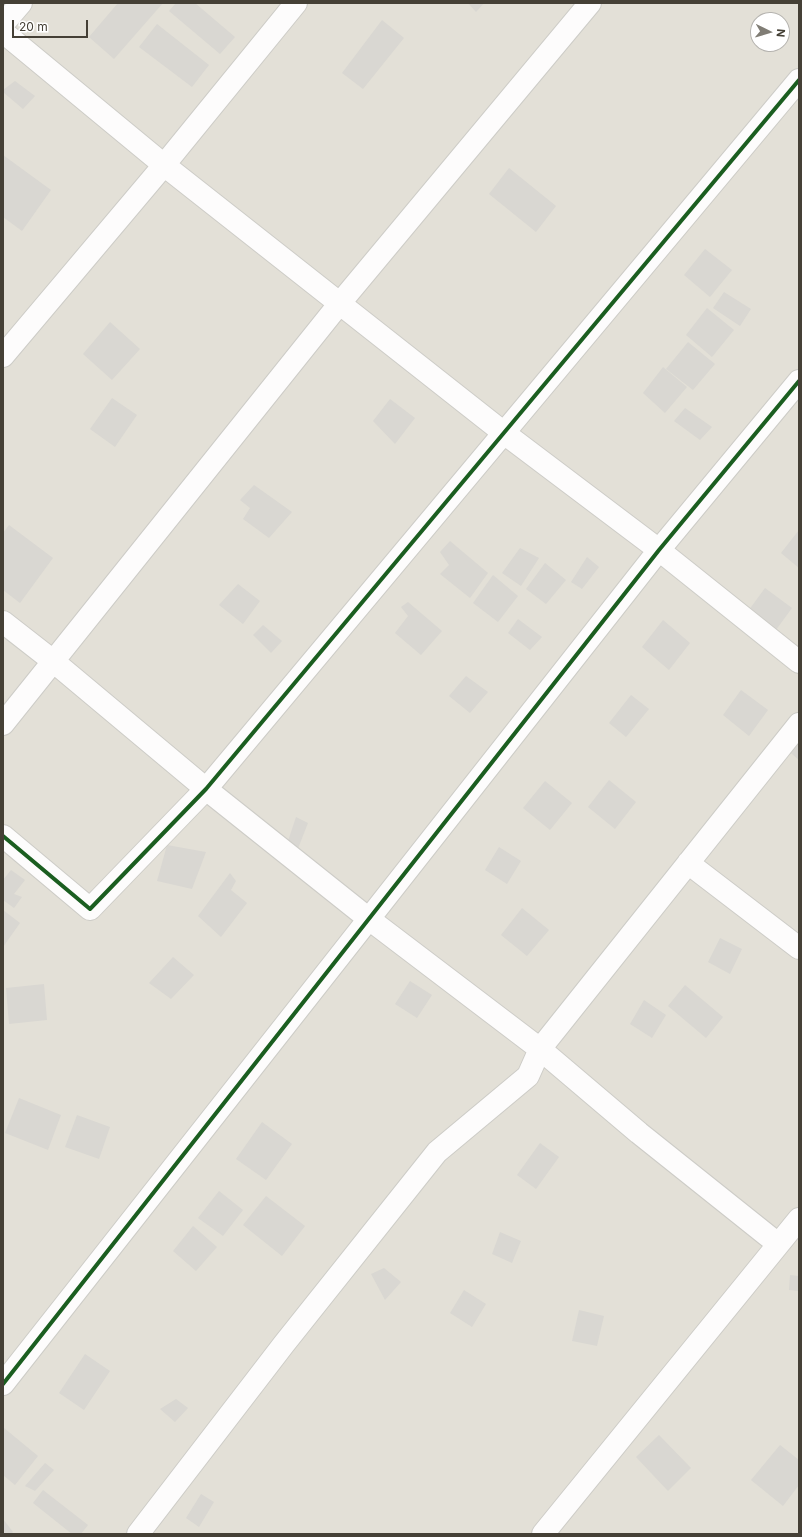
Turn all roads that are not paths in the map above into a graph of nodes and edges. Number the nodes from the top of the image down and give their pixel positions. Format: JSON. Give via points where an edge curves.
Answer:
{"nodes":[{"id":1,"x":21,"y":3,"type":"edge"},
{"id":2,"x":296,"y":3,"type":"edge"},
{"id":3,"x":590,"y":3,"type":"edge"},
{"id":4,"x":3,"y":24,"type":"edge"},
{"id":5,"x":3,"y":32,"type":"edge"},
{"id":6,"x":799,"y":80,"type":"edge"},
{"id":7,"x":164,"y":165,"type":"junction"},
{"id":8,"x":340,"y":303,"type":"junction"},
{"id":9,"x":3,"y":356,"type":"edge"},
{"id":10,"x":799,"y":381,"type":"edge"},
{"id":11,"x":504,"y":433,"type":"junction"},
{"id":12,"x":659,"y":550,"type":"junction"},
{"id":13,"x":3,"y":622,"type":"edge"},
{"id":14,"x":53,"y":661,"type":"junction"},
{"id":15,"x":799,"y":662,"type":"edge"},
{"id":16,"x":3,"y":724,"type":"edge"},
{"id":17,"x":799,"y":724,"type":"edge"},
{"id":18,"x":206,"y":789,"type":"junction"},
{"id":19,"x":3,"y":836,"type":"edge"},
{"id":20,"x":688,"y":863,"type":"junction"},
{"id":21,"x":369,"y":919,"type":"junction"},
{"id":22,"x":799,"y":948,"type":"edge"},
{"id":23,"x":540,"y":1048,"type":"junction"},
{"id":24,"x":799,"y":1219,"type":"edge"},
{"id":25,"x":778,"y":1244,"type":"junction"},
{"id":26,"x":3,"y":1384,"type":"edge"},
{"id":27,"x":138,"y":1534,"type":"edge"},
{"id":28,"x":543,"y":1534,"type":"edge"}],
"edges":[{"from":1,"to":4,"type":"street"},
{"from":2,"to":7,"type":"street"},
{"from":3,"to":8,"type":"street"},
{"from":5,"to":7,"type":"street"},
{"from":6,"to":11,"type":"street"},
{"from":7,"to":8,"type":"street"},
{"from":7,"to":9,"type":"street"},
{"from":8,"to":11,"type":"street"},
{"from":8,"to":14,"type":"street"},
{"from":10,"to":12,"type":"street"},
{"from":11,"to":12,"type":"street"},
{"from":11,"to":18,"type":"street"},
{"from":12,"to":15,"type":"street"},
{"from":12,"to":21,"type":"street"},
{"from":13,"to":14,"type":"street"},
{"from":14,"to":16,"type":"street"},
{"from":14,"to":18,"type":"street"},
{"from":17,"to":20,"type":"street"},
{"from":18,"to":19,"type":"street","via":[[90,909]]},
{"from":18,"to":21,"type":"street"},
{"from":20,"to":22,"type":"street"},
{"from":20,"to":23,"type":"street"},
{"from":21,"to":23,"type":"street"},
{"from":21,"to":26,"type":"street"},
{"from":23,"to":25,"type":"street","via":[[639,1133]]},
{"from":23,"to":27,"type":"street","via":[[528,1076],[436,1152]]},
{"from":24,"to":25,"type":"street"},
{"from":25,"to":28,"type":"street"}]}
